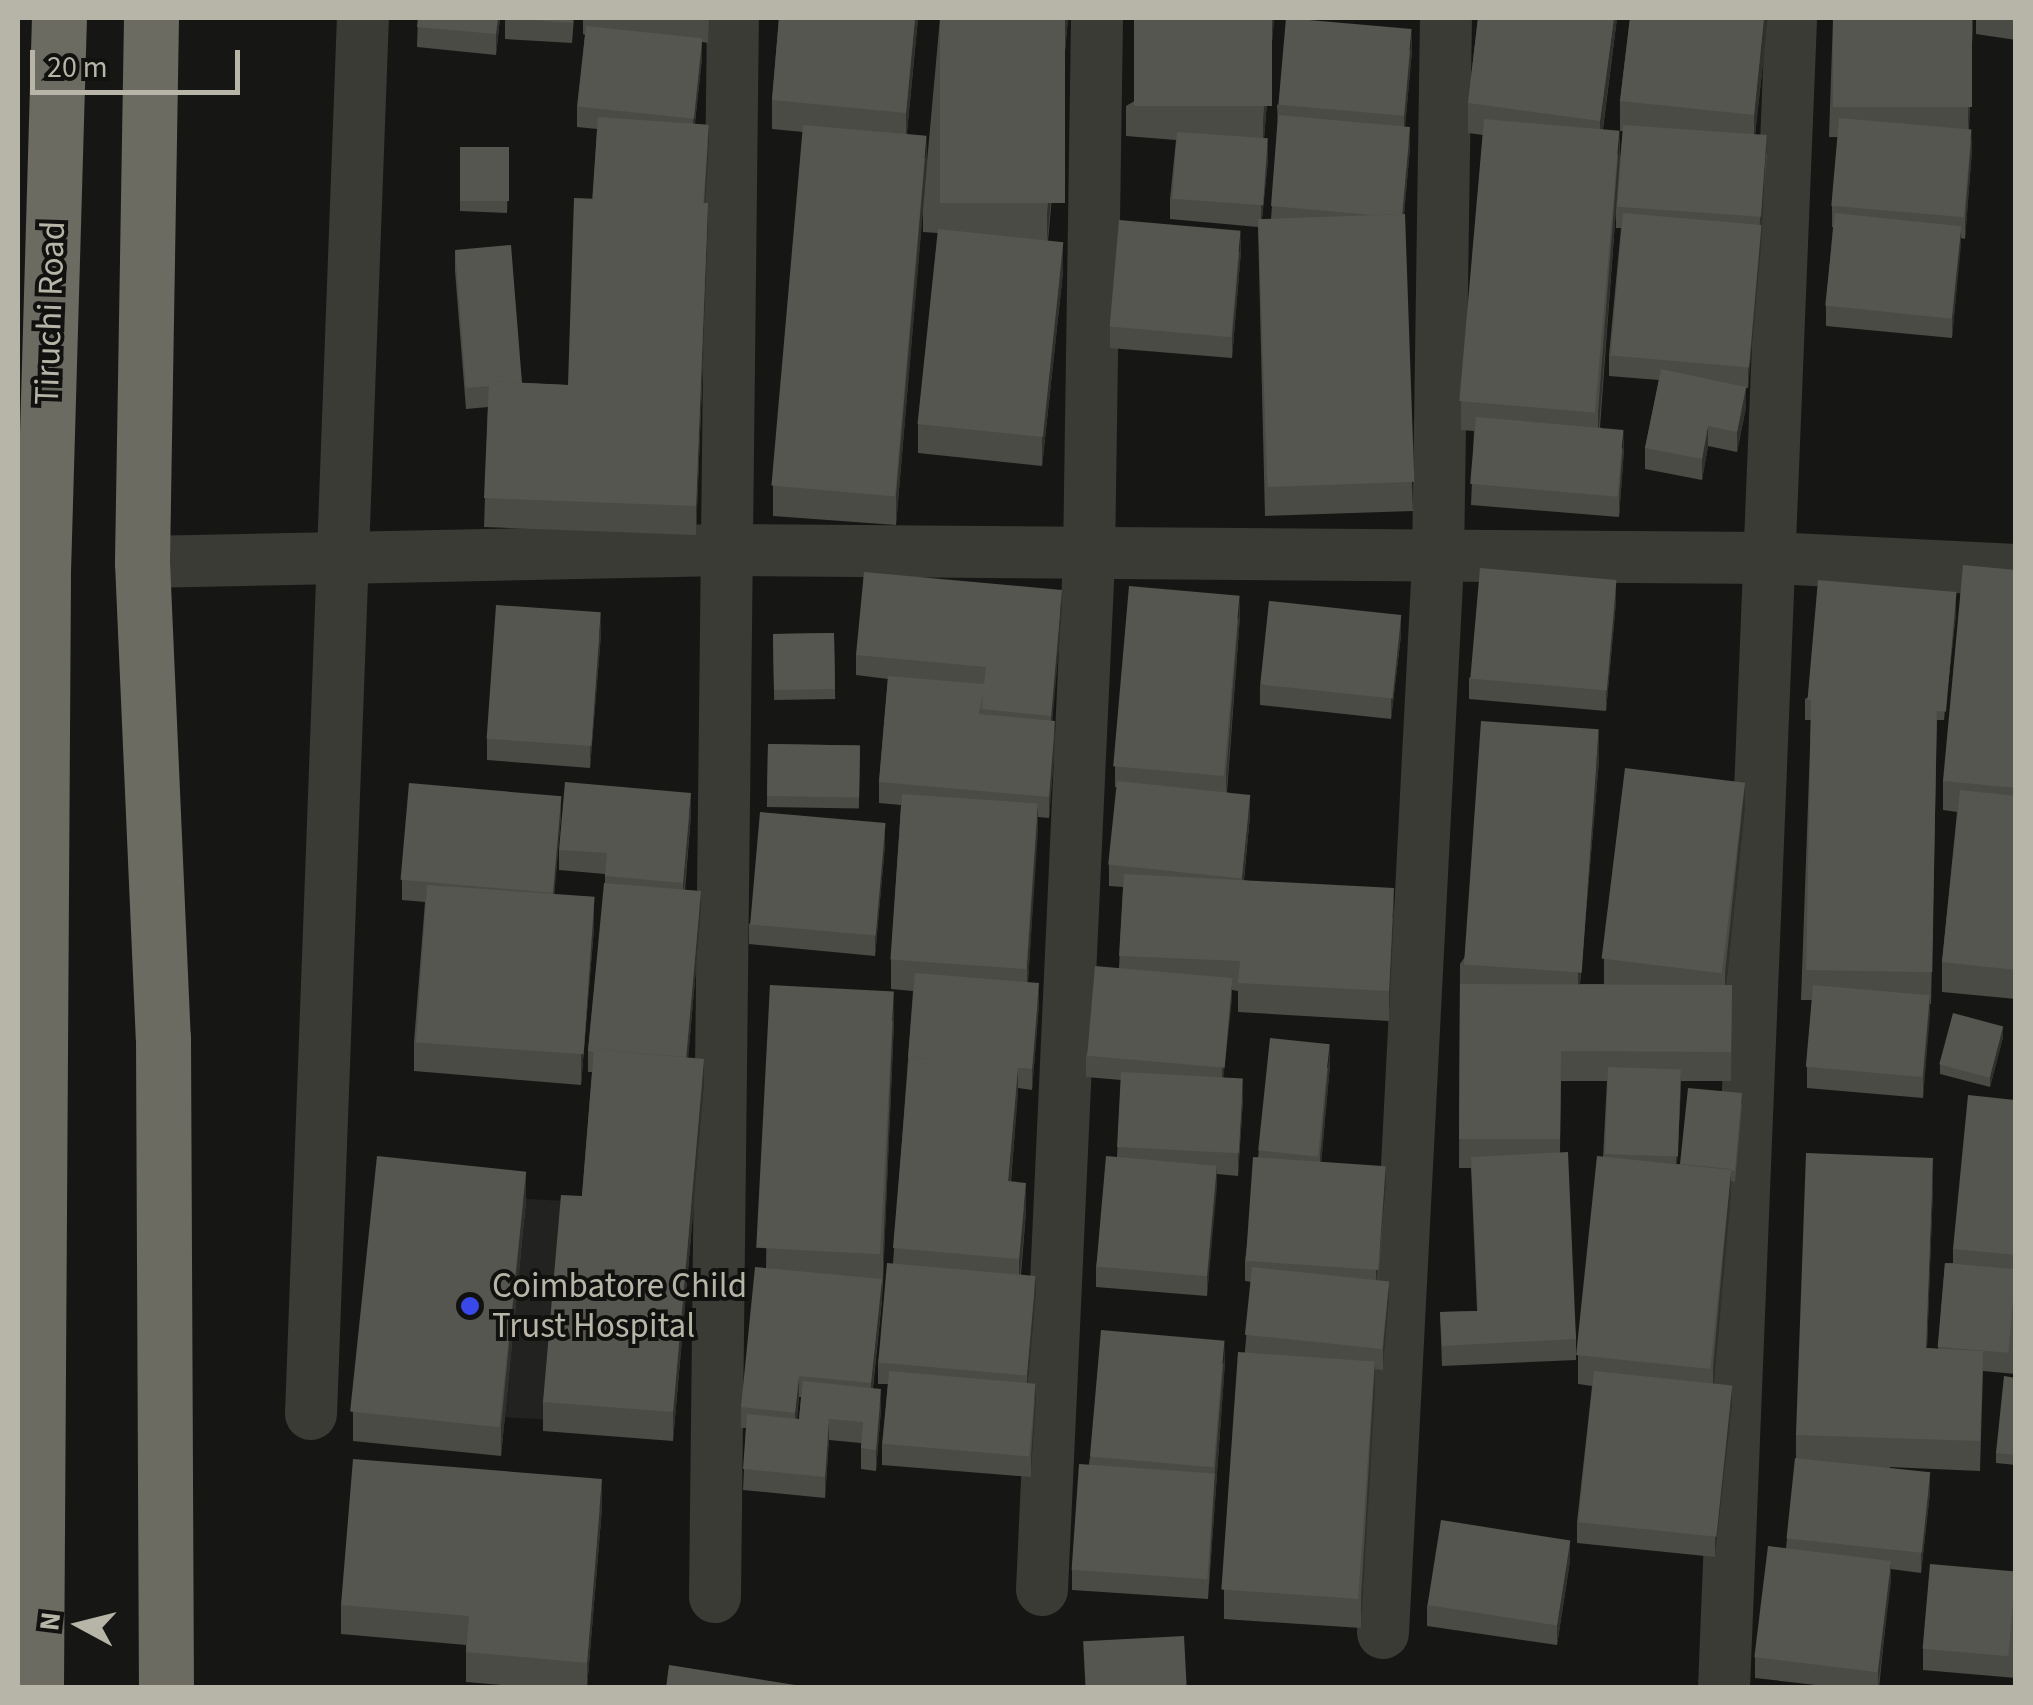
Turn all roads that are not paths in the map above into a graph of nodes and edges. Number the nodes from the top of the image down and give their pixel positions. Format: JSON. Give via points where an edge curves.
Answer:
{"nodes":[{"id":1,"x":59,"y":18,"type":"edge"},
{"id":2,"x":150,"y":18,"type":"edge"},
{"id":3,"x":363,"y":18,"type":"edge"},
{"id":4,"x":734,"y":18,"type":"edge"},
{"id":5,"x":1097,"y":18,"type":"edge"},
{"id":6,"x":1446,"y":18,"type":"edge"},
{"id":7,"x":1792,"y":18,"type":"edge"},
{"id":8,"x":723,"y":550,"type":"junction"},
{"id":9,"x":342,"y":558,"type":"junction"},
{"id":10,"x":1089,"y":558,"type":"junction"},
{"id":11,"x":1770,"y":558,"type":"junction"},
{"id":12,"x":1438,"y":560,"type":"junction"},
{"id":13,"x":142,"y":562,"type":"junction"},
{"id":14,"x":2016,"y":570,"type":"edge"},
{"id":15,"x":311,"y":1414,"type":"dead end"},
{"id":16,"x":1042,"y":1590,"type":"dead end"},
{"id":17,"x":715,"y":1597,"type":"dead end"},
{"id":18,"x":1384,"y":1633,"type":"dead end"},
{"id":19,"x":36,"y":1688,"type":"edge"},
{"id":20,"x":166,"y":1688,"type":"edge"},
{"id":21,"x":1724,"y":1688,"type":"edge"}],
"edges":[{"from":1,"to":19,"type":"highway","name":"Tiruchi Road","via":[[43,572]]},
{"from":2,"to":13,"type":"highway"},
{"from":3,"to":9,"type":"street"},
{"from":4,"to":8,"type":"street"},
{"from":5,"to":10,"type":"street"},
{"from":6,"to":12,"type":"street"},
{"from":7,"to":11,"type":"street"},
{"from":8,"to":9,"type":"street"},
{"from":8,"to":10,"type":"street"},
{"from":8,"to":17,"type":"street"},
{"from":9,"to":13,"type":"street"},
{"from":9,"to":15,"type":"street"},
{"from":10,"to":12,"type":"street"},
{"from":10,"to":16,"type":"street"},
{"from":11,"to":12,"type":"street"},
{"from":11,"to":14,"type":"street"},
{"from":11,"to":21,"type":"street"},
{"from":12,"to":18,"type":"street"},
{"from":13,"to":20,"type":"highway","via":[[162,1038]]}]}
